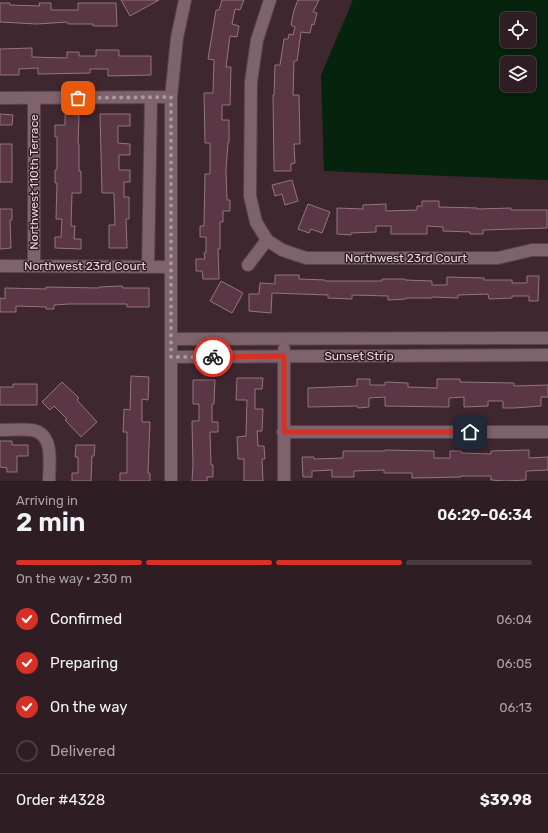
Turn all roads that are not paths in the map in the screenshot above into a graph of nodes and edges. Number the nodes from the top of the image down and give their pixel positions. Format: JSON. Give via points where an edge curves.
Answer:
{"nodes":[{"id":1,"x":185,"y":0,"type":"edge"},
{"id":2,"x":270,"y":0,"type":"edge"},
{"id":3,"x":151,"y":97,"type":"junction"},
{"id":4,"x":171,"y":97,"type":"junction"},
{"id":5,"x":0,"y":98,"type":"edge"},
{"id":6,"x":34,"y":98,"type":"junction"},
{"id":7,"x":267,"y":240,"type":"junction"},
{"id":8,"x":548,"y":250,"type":"edge"},
{"id":9,"x":248,"y":265,"type":"dead end"},
{"id":10,"x":0,"y":266,"type":"edge"},
{"id":11,"x":34,"y":266,"type":"junction"},
{"id":12,"x":148,"y":267,"type":"junction"},
{"id":13,"x":171,"y":267,"type":"junction"},
{"id":14,"x":284,"y":338,"type":"junction"},
{"id":15,"x":548,"y":338,"type":"edge"},
{"id":16,"x":171,"y":339,"type":"junction"},
{"id":17,"x":548,"y":355,"type":"edge"},
{"id":18,"x":284,"y":356,"type":"junction"},
{"id":19,"x":171,"y":357,"type":"junction"},
{"id":20,"x":0,"y":430,"type":"edge"},
{"id":21,"x":284,"y":432,"type":"junction"},
{"id":22,"x":548,"y":432,"type":"edge"},
{"id":23,"x":49,"y":481,"type":"edge"},
{"id":24,"x":171,"y":481,"type":"edge"},
{"id":25,"x":284,"y":481,"type":"edge"}],
"edges":[{"from":1,"to":4,"type":"street","via":[[177,38]]},
{"from":2,"to":7,"type":"street","via":[[257,40],[251,82],[250,196],[256,222]]},
{"from":3,"to":4,"type":"street"},
{"from":3,"to":6,"type":"street"},
{"from":3,"to":12,"type":"street"},
{"from":4,"to":13,"type":"street"},
{"from":5,"to":6,"type":"street"},
{"from":6,"to":11,"type":"street","name":"Northwest 110th Terrace"},
{"from":7,"to":8,"type":"street","name":"Northwest 23rd Court","via":[[282,250],[306,258],[498,258],[532,250]]},
{"from":7,"to":9,"type":"street"},
{"from":10,"to":11,"type":"street","name":"Northwest 23rd Court"},
{"from":11,"to":12,"type":"street","name":"Northwest 23rd Court"},
{"from":12,"to":13,"type":"street","name":"Northwest 23rd Court"},
{"from":13,"to":16,"type":"street"},
{"from":14,"to":15,"type":"street","name":"Sunset Strip"},
{"from":14,"to":16,"type":"street","name":"Sunset Strip"},
{"from":14,"to":18,"type":"street"},
{"from":16,"to":19,"type":"street"},
{"from":17,"to":18,"type":"street","name":"Sunset Strip"},
{"from":18,"to":19,"type":"street","name":"Sunset Strip"},
{"from":18,"to":21,"type":"street"},
{"from":19,"to":24,"type":"street"},
{"from":20,"to":23,"type":"street","via":[[33,430],[44,436],[50,447]]},
{"from":21,"to":22,"type":"street"},
{"from":21,"to":25,"type":"street"}]}
